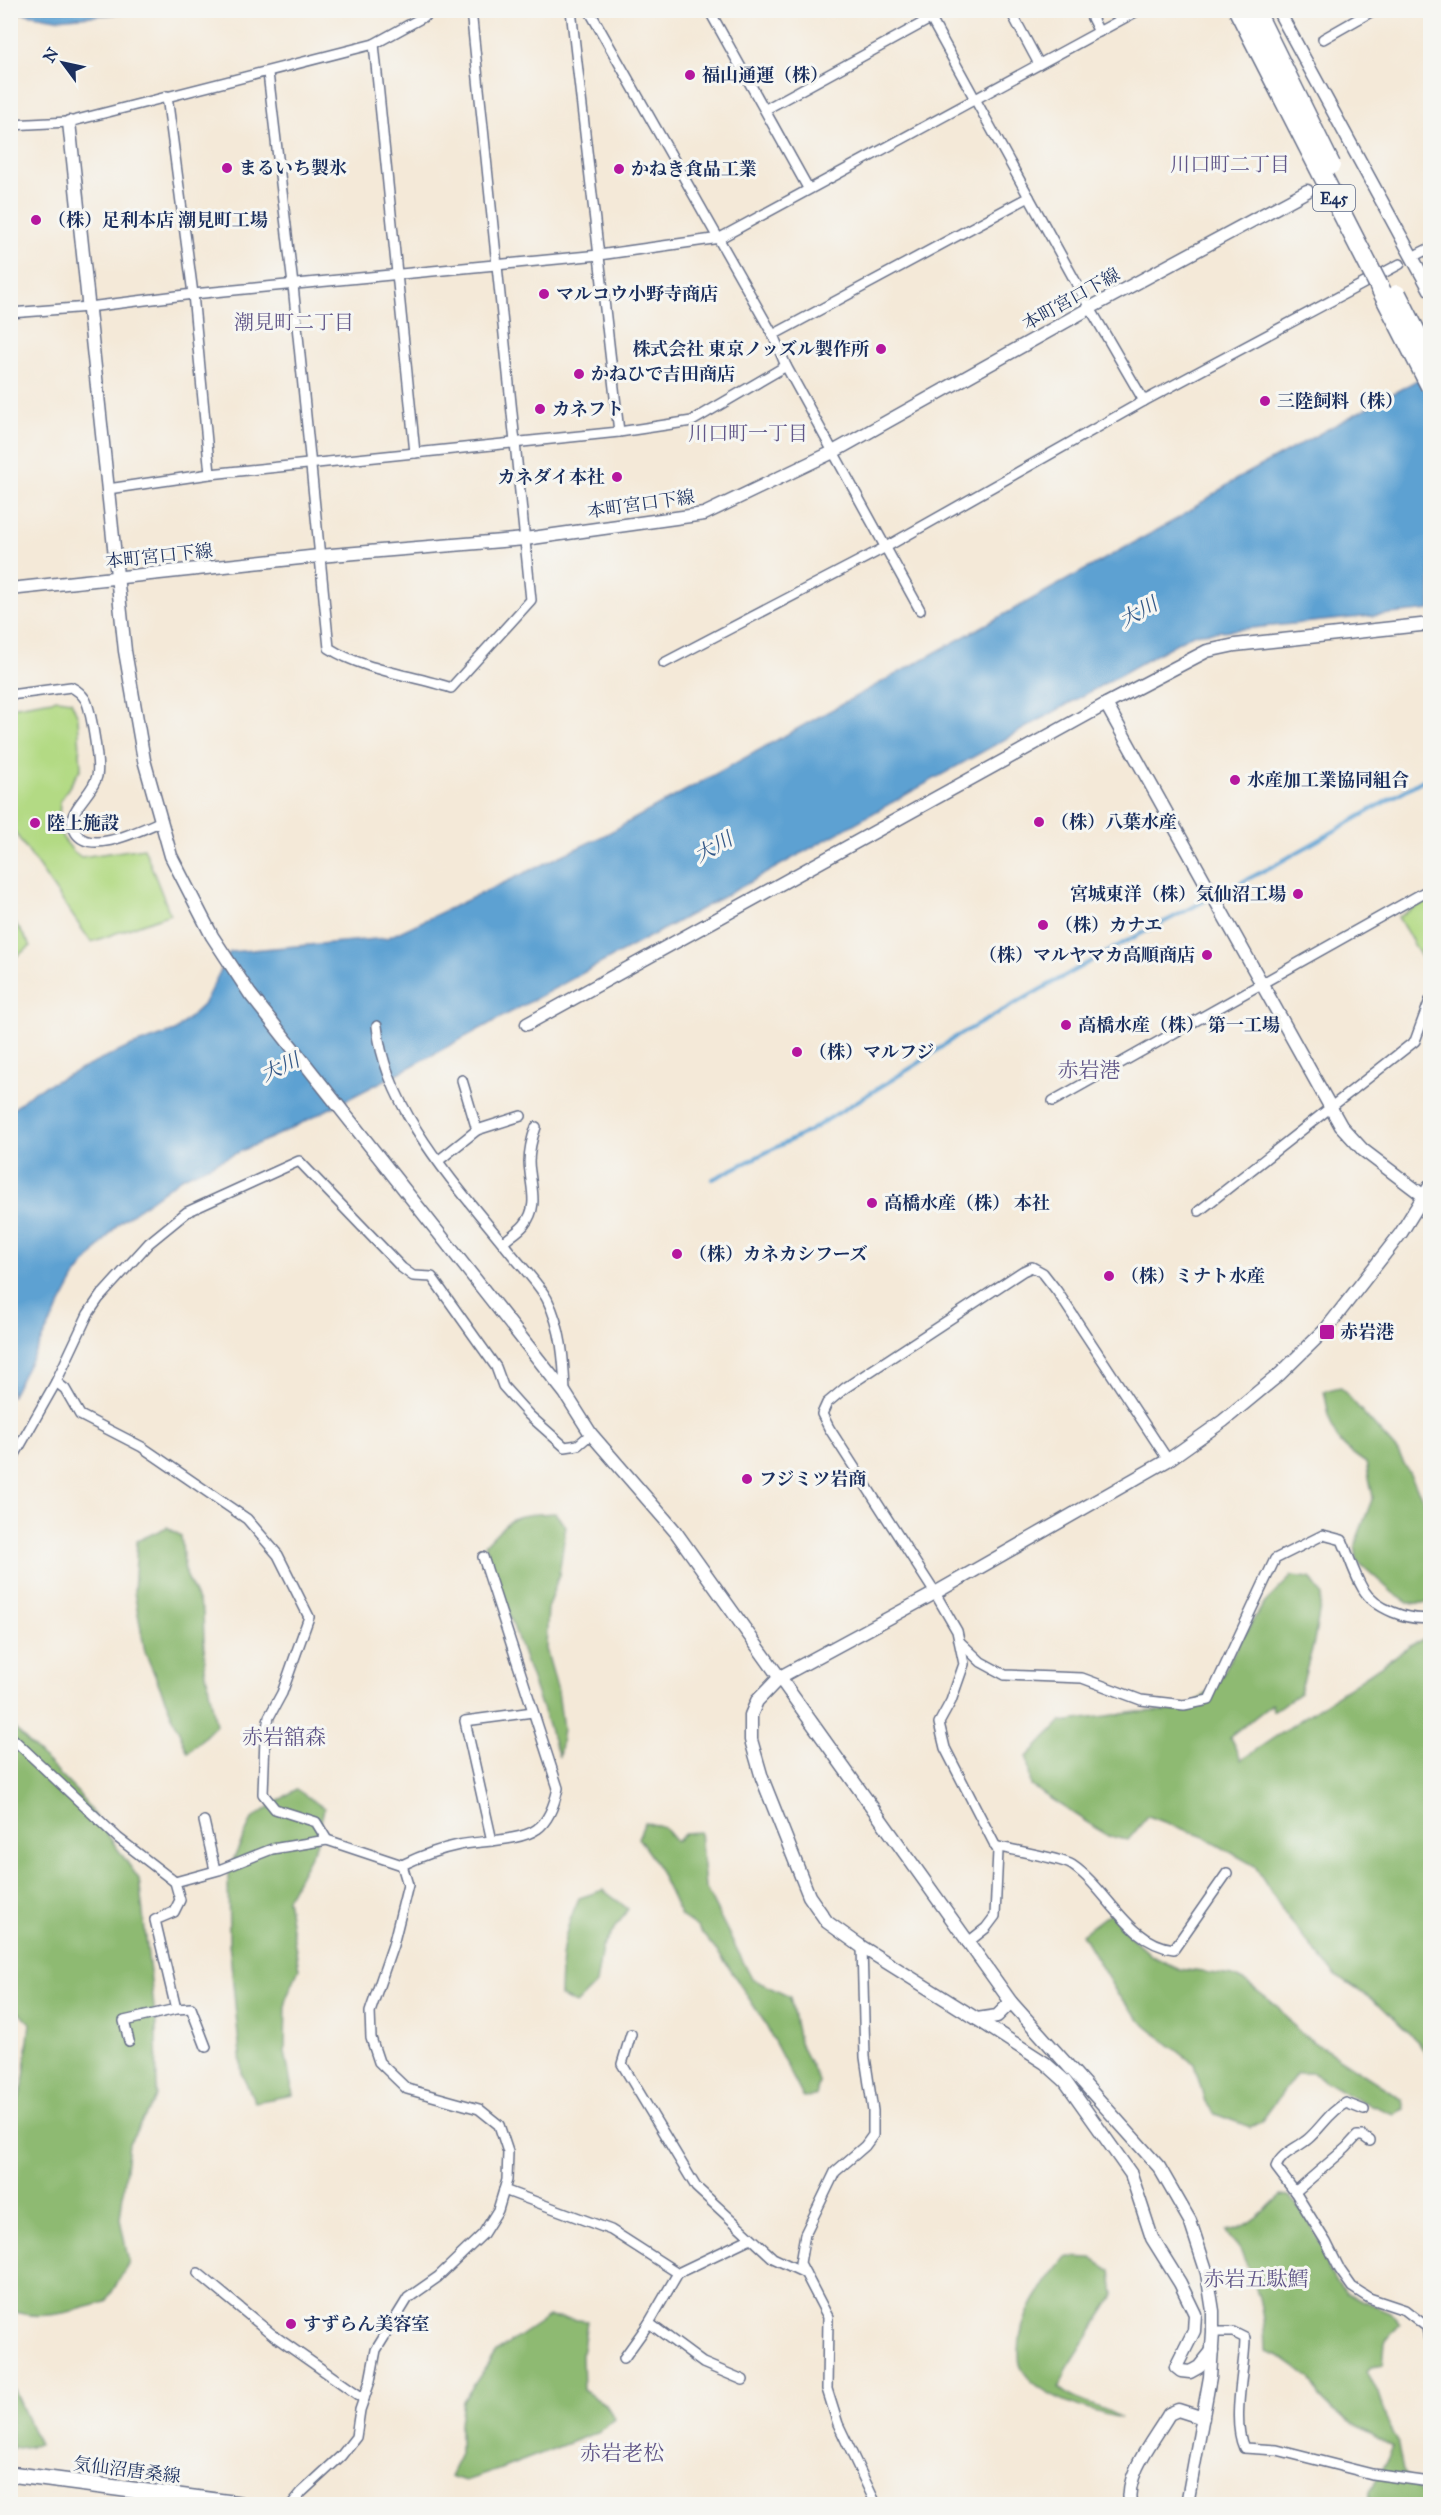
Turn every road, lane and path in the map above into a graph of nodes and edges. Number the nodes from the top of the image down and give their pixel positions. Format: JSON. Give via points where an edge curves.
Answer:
{"nodes":[{"id":1,"x":436,"y":10,"type":"edge"},
{"id":2,"x":471,"y":10,"type":"edge"},
{"id":3,"x":571,"y":10,"type":"edge"},
{"id":4,"x":589,"y":10,"type":"edge"},
{"id":5,"x":709,"y":10,"type":"edge"},
{"id":6,"x":1010,"y":10,"type":"edge"},
{"id":7,"x":1088,"y":10,"type":"edge"},
{"id":8,"x":1139,"y":10,"type":"edge"},
{"id":9,"x":1238,"y":10,"type":"edge"},
{"id":10,"x":1255,"y":10,"type":"edge"},
{"id":11,"x":1278,"y":10,"type":"edge"},
{"id":12,"x":1374,"y":10,"type":"edge"},
{"id":13,"x":928,"y":15,"type":"edge"},
{"id":14,"x":1100,"y":32,"type":"junction"},
{"id":15,"x":1323,"y":39,"type":"dead end"},
{"id":16,"x":374,"y":44,"type":"junction"},
{"id":17,"x":1039,"y":64,"type":"junction"},
{"id":18,"x":268,"y":73,"type":"junction"},
{"id":19,"x":167,"y":96,"type":"junction"},
{"id":20,"x":974,"y":99,"type":"junction"},
{"id":21,"x":766,"y":109,"type":"junction"},
{"id":22,"x":69,"y":122,"type":"junction"},
{"id":23,"x":10,"y":125,"type":"edge"},
{"id":24,"x":808,"y":188,"type":"junction"},
{"id":25,"x":1307,"y":190,"type":"dead end"},
{"id":26,"x":1029,"y":197,"type":"junction"},
{"id":27,"x":720,"y":238,"type":"junction"},
{"id":28,"x":1418,"y":254,"type":"dead end"},
{"id":29,"x":1431,"y":254,"type":"edge"},
{"id":30,"x":599,"y":255,"type":"junction"},
{"id":31,"x":497,"y":264,"type":"junction"},
{"id":32,"x":1400,"y":264,"type":"dead end"},
{"id":33,"x":398,"y":274,"type":"junction"},
{"id":34,"x":293,"y":285,"type":"junction"},
{"id":35,"x":1431,"y":290,"type":"edge"},
{"id":36,"x":193,"y":294,"type":"junction"},
{"id":37,"x":89,"y":307,"type":"junction"},
{"id":38,"x":1090,"y":309,"type":"junction"},
{"id":39,"x":10,"y":313,"type":"edge"},
{"id":40,"x":773,"y":335,"type":"junction"},
{"id":41,"x":1431,"y":359,"type":"edge"},
{"id":42,"x":786,"y":366,"type":"junction"},
{"id":43,"x":1431,"y":386,"type":"edge"},
{"id":44,"x":1144,"y":401,"type":"junction"},
{"id":45,"x":619,"y":432,"type":"junction"},
{"id":46,"x":515,"y":443,"type":"junction"},
{"id":47,"x":415,"y":453,"type":"junction"},
{"id":48,"x":833,"y":453,"type":"junction"},
{"id":49,"x":310,"y":464,"type":"junction"},
{"id":50,"x":210,"y":474,"type":"junction"},
{"id":51,"x":108,"y":489,"type":"junction"},
{"id":52,"x":525,"y":539,"type":"junction"},
{"id":53,"x":886,"y":547,"type":"junction"},
{"id":54,"x":320,"y":556,"type":"junction"},
{"id":55,"x":118,"y":578,"type":"junction"},
{"id":56,"x":10,"y":590,"type":"edge"},
{"id":57,"x":920,"y":610,"type":"dead end"},
{"id":58,"x":1431,"y":624,"type":"edge"},
{"id":59,"x":664,"y":663,"type":"dead end"},
{"id":60,"x":10,"y":695,"type":"edge"},
{"id":61,"x":1106,"y":704,"type":"junction"},
{"id":62,"x":162,"y":821,"type":"junction"},
{"id":63,"x":1431,"y":889,"type":"edge"},
{"id":64,"x":1262,"y":983,"type":"junction"},
{"id":65,"x":1431,"y":1000,"type":"edge"},
{"id":66,"x":527,"y":1024,"type":"dead end"},
{"id":67,"x":376,"y":1026,"type":"dead end"},
{"id":68,"x":462,"y":1080,"type":"dead end"},
{"id":69,"x":1053,"y":1101,"type":"dead end"},
{"id":70,"x":1331,"y":1108,"type":"junction"},
{"id":71,"x":520,"y":1116,"type":"dead end"},
{"id":72,"x":537,"y":1127,"type":"dead end"},
{"id":73,"x":477,"y":1130,"type":"junction"},
{"id":74,"x":438,"y":1161,"type":"junction"},
{"id":75,"x":1428,"y":1194,"type":"edge"},
{"id":76,"x":1198,"y":1211,"type":"dead end"},
{"id":77,"x":502,"y":1243,"type":"junction"},
{"id":78,"x":56,"y":1382,"type":"junction"},
{"id":79,"x":565,"y":1393,"type":"junction"},
{"id":80,"x":591,"y":1434,"type":"junction"},
{"id":81,"x":1168,"y":1460,"type":"junction"},
{"id":82,"x":10,"y":1463,"type":"edge"},
{"id":83,"x":483,"y":1557,"type":"dead end"},
{"id":84,"x":935,"y":1593,"type":"junction"},
{"id":85,"x":1431,"y":1618,"type":"edge"},
{"id":86,"x":959,"y":1641,"type":"junction"},
{"id":87,"x":780,"y":1677,"type":"junction"},
{"id":88,"x":533,"y":1712,"type":"junction"},
{"id":89,"x":10,"y":1736,"type":"edge"},
{"id":90,"x":204,"y":1821,"type":"dead end"},
{"id":91,"x":327,"y":1840,"type":"junction"},
{"id":92,"x":492,"y":1841,"type":"junction"},
{"id":93,"x":995,"y":1846,"type":"junction"},
{"id":94,"x":402,"y":1865,"type":"junction"},
{"id":95,"x":215,"y":1870,"type":"junction"},
{"id":96,"x":1227,"y":1874,"type":"dead end"},
{"id":97,"x":175,"y":1882,"type":"junction"},
{"id":98,"x":967,"y":1943,"type":"junction"},
{"id":99,"x":862,"y":1947,"type":"junction"},
{"id":100,"x":1011,"y":2002,"type":"junction"},
{"id":101,"x":176,"y":2009,"type":"junction"},
{"id":102,"x":977,"y":2019,"type":"junction"},
{"id":103,"x":631,"y":2034,"type":"dead end"},
{"id":104,"x":129,"y":2042,"type":"dead end"},
{"id":105,"x":206,"y":2047,"type":"dead end"},
{"id":106,"x":1364,"y":2109,"type":"dead end"},
{"id":107,"x":1370,"y":2140,"type":"dead end"},
{"id":108,"x":504,"y":2190,"type":"junction"},
{"id":109,"x":1295,"y":2192,"type":"junction"},
{"id":110,"x":752,"y":2238,"type":"junction"},
{"id":111,"x":198,"y":2273,"type":"dead end"},
{"id":112,"x":678,"y":2273,"type":"junction"},
{"id":113,"x":805,"y":2273,"type":"junction"},
{"id":114,"x":649,"y":2323,"type":"junction"},
{"id":115,"x":1214,"y":2332,"type":"junction"},
{"id":116,"x":1431,"y":2348,"type":"edge"},
{"id":117,"x":1212,"y":2351,"type":"junction"},
{"id":118,"x":624,"y":2358,"type":"dead end"},
{"id":119,"x":743,"y":2380,"type":"dead end"},
{"id":120,"x":363,"y":2399,"type":"junction"},
{"id":121,"x":1203,"y":2418,"type":"junction"},
{"id":122,"x":10,"y":2474,"type":"edge"},
{"id":123,"x":1431,"y":2482,"type":"edge"},
{"id":124,"x":239,"y":2505,"type":"edge"},
{"id":125,"x":292,"y":2505,"type":"edge"},
{"id":126,"x":876,"y":2505,"type":"edge"},
{"id":127,"x":1130,"y":2505,"type":"edge"},
{"id":128,"x":1187,"y":2505,"type":"edge"}],
"edges":[{"from":1,"to":16,"type":"street"},
{"from":2,"to":31,"type":"street"},
{"from":3,"to":30,"type":"street"},
{"from":4,"to":27,"type":"street"},
{"from":5,"to":21,"type":"street"},
{"from":6,"to":17,"type":"street"},
{"from":7,"to":14,"type":"street"},
{"from":8,"to":14,"type":"street"},
{"from":9,"to":43,"type":"highway","number":"E45","bridge":true},
{"from":10,"to":41,"type":"highway","number":"E45","bridge":true},
{"from":11,"to":35,"type":"street"},
{"from":12,"to":15,"type":"street"},
{"from":13,"to":20,"type":"street"},
{"from":13,"to":21,"type":"street"},
{"from":14,"to":17,"type":"street"},
{"from":16,"to":18,"type":"street"},
{"from":16,"to":33,"type":"street"},
{"from":17,"to":20,"type":"street"},
{"from":18,"to":19,"type":"street"},
{"from":18,"to":34,"type":"street"},
{"from":19,"to":22,"type":"street"},
{"from":19,"to":36,"type":"street"},
{"from":20,"to":24,"type":"street"},
{"from":20,"to":26,"type":"street"},
{"from":21,"to":24,"type":"street"},
{"from":22,"to":23,"type":"street"},
{"from":22,"to":37,"type":"street"},
{"from":24,"to":27,"type":"street"},
{"from":25,"to":38,"type":"street","name":"本町宮口下線"},
{"from":26,"to":38,"type":"street"},
{"from":26,"to":40,"type":"street"},
{"from":27,"to":30,"type":"street"},
{"from":27,"to":40,"type":"street"},
{"from":28,"to":29,"type":"street","via":[[1428,249]]},
{"from":30,"to":31,"type":"street"},
{"from":30,"to":45,"type":"street"},
{"from":31,"to":33,"type":"street"},
{"from":31,"to":46,"type":"street"},
{"from":32,"to":44,"type":"street"},
{"from":33,"to":34,"type":"street"},
{"from":33,"to":47,"type":"street"},
{"from":34,"to":36,"type":"street"},
{"from":34,"to":49,"type":"street"},
{"from":36,"to":37,"type":"street"},
{"from":36,"to":50,"type":"street"},
{"from":37,"to":39,"type":"street"},
{"from":37,"to":51,"type":"street"},
{"from":38,"to":44,"type":"street"},
{"from":38,"to":48,"type":"street","name":"本町宮口下線"},
{"from":40,"to":42,"type":"street"},
{"from":42,"to":45,"type":"street","via":[[692,421]]},
{"from":42,"to":48,"type":"street"},
{"from":44,"to":53,"type":"street"},
{"from":45,"to":46,"type":"street"},
{"from":46,"to":47,"type":"street"},
{"from":46,"to":52,"type":"street"},
{"from":47,"to":49,"type":"street"},
{"from":48,"to":52,"type":"street","name":"本町宮口下線","via":[[704,514]]},
{"from":48,"to":53,"type":"street"},
{"from":49,"to":50,"type":"street"},
{"from":49,"to":54,"type":"street"},
{"from":50,"to":51,"type":"street"},
{"from":51,"to":55,"type":"street"},
{"from":52,"to":54,"type":"street","name":"本町宮口下線"},
{"from":52,"to":54,"type":"street","via":[[531,600],[451,688],[345,658],[329,648]]},
{"from":53,"to":57,"type":"street"},
{"from":53,"to":59,"type":"street"},
{"from":54,"to":55,"type":"street","name":"本町宮口下線"},
{"from":55,"to":56,"type":"street","name":"本町宮口下線"},
{"from":55,"to":62,"type":"street","via":[[125,651],[144,760]]},
{"from":58,"to":61,"type":"street","via":[[1207,651]]},
{"from":60,"to":62,"type":"street","via":[[71,687],[79,691],[90,709],[97,776],[72,817],[72,826],[81,839],[104,842]]},
{"from":61,"to":64,"type":"street"},
{"from":61,"to":66,"type":"street"},
{"from":62,"to":79,"type":"street","via":[[171,856],[212,936],[250,994]]},
{"from":63,"to":64,"type":"street"},
{"from":64,"to":69,"type":"street"},
{"from":64,"to":70,"type":"street"},
{"from":65,"to":70,"type":"street","via":[[1415,1041]]},
{"from":67,"to":74,"type":"street","via":[[385,1072],[412,1124]]},
{"from":68,"to":73,"type":"street"},
{"from":70,"to":75,"type":"street","via":[[1363,1150]]},
{"from":70,"to":76,"type":"street"},
{"from":71,"to":73,"type":"street"},
{"from":72,"to":77,"type":"street","via":[[529,1149],[534,1192],[530,1216],[524,1226]]},
{"from":73,"to":74,"type":"street"},
{"from":74,"to":77,"type":"street"},
{"from":75,"to":81,"type":"street","via":[[1326,1329],[1255,1396]]},
{"from":77,"to":79,"type":"street","via":[[547,1299],[564,1348]]},
{"from":78,"to":80,"type":"street","via":[[88,1314],[149,1244],[187,1212],[299,1161],[402,1268],[413,1276],[432,1277],[496,1367],[503,1386],[529,1415],[565,1447],[578,1445]]},
{"from":78,"to":82,"type":"street"},
{"from":78,"to":91,"type":"street","via":[[65,1389],[80,1415],[142,1446],[215,1495],[247,1519],[278,1555],[309,1617],[270,1717],[265,1738],[263,1794],[275,1809],[316,1822]]},
{"from":79,"to":80,"type":"street"},
{"from":80,"to":87,"type":"street","via":[[675,1531]]},
{"from":81,"to":84,"type":"street"},
{"from":81,"to":84,"type":"street","via":[[1057,1291],[1043,1273],[1032,1267],[1023,1271],[846,1388],[827,1403],[822,1414]]},
{"from":83,"to":88,"type":"street"},
{"from":84,"to":86,"type":"street"},
{"from":84,"to":87,"type":"street"},
{"from":85,"to":86,"type":"street","via":[[1419,1620],[1387,1610],[1364,1591],[1342,1540],[1323,1535],[1275,1559],[1209,1700],[1184,1705],[1141,1700],[1082,1678],[1005,1675],[981,1662]]},
{"from":86,"to":93,"type":"street","via":[[964,1664],[939,1723],[945,1748]]},
{"from":87,"to":98,"type":"street"},
{"from":87,"to":99,"type":"street","via":[[751,1715],[751,1740],[762,1778],[809,1896],[827,1922]]},
{"from":88,"to":92,"type":"street","via":[[558,1788],[555,1805],[537,1829]]},
{"from":88,"to":92,"type":"street","via":[[465,1721]]},
{"from":89,"to":97,"type":"street","via":[[118,1838]]},
{"from":90,"to":95,"type":"street"},
{"from":91,"to":94,"type":"street"},
{"from":91,"to":95,"type":"street","via":[[272,1848]]},
{"from":92,"to":94,"type":"street","via":[[430,1852]]},
{"from":93,"to":96,"type":"street","via":[[1071,1864],[1100,1890],[1129,1926],[1159,1948],[1174,1949]]},
{"from":93,"to":98,"type":"street","via":[[995,1916]]},
{"from":94,"to":108,"type":"street","via":[[408,1885],[370,2012],[371,2038],[380,2062],[407,2089],[479,2109],[499,2125],[508,2152]]},
{"from":95,"to":97,"type":"street"},
{"from":97,"to":101,"type":"street","via":[[180,1900],[174,1912],[155,1920]]},
{"from":98,"to":100,"type":"street"},
{"from":99,"to":102,"type":"street"},
{"from":99,"to":113,"type":"street","via":[[865,2057],[873,2135],[835,2172],[821,2196],[805,2234],[800,2263]]},
{"from":100,"to":102,"type":"street","via":[[997,2016]]},
{"from":100,"to":115,"type":"street","via":[[1159,2168],[1190,2221],[1207,2273]]},
{"from":101,"to":104,"type":"street","via":[[124,2021]]},
{"from":101,"to":105,"type":"street","via":[[191,2008]]},
{"from":102,"to":117,"type":"street","via":[[1038,2058],[1065,2081],[1131,2174],[1152,2238],[1195,2314],[1194,2331],[1176,2367],[1190,2372]]},
{"from":103,"to":110,"type":"street","via":[[622,2064],[696,2187]]},
{"from":106,"to":109,"type":"street","via":[[1346,2103],[1337,2107],[1308,2139],[1279,2159],[1276,2167]]},
{"from":107,"to":109,"type":"street","via":[[1357,2136]]},
{"from":108,"to":112,"type":"street","via":[[611,2230]]},
{"from":108,"to":120,"type":"street","via":[[498,2210],[483,2234],[438,2277],[408,2298],[376,2350]]},
{"from":109,"to":116,"type":"street","via":[[1353,2287],[1369,2298],[1405,2310],[1427,2327]]},
{"from":110,"to":112,"type":"street"},
{"from":110,"to":113,"type":"street","via":[[773,2258]]},
{"from":111,"to":120,"type":"street","via":[[273,2336]]},
{"from":112,"to":114,"type":"street"},
{"from":113,"to":126,"type":"street","via":[[828,2317],[827,2389],[838,2424]]},
{"from":114,"to":118,"type":"street"},
{"from":114,"to":119,"type":"street","via":[[703,2363]]},
{"from":115,"to":117,"type":"street"},
{"from":115,"to":123,"type":"street","via":[[1233,2332],[1245,2338],[1240,2429],[1244,2448],[1277,2450],[1372,2474]]},
{"from":117,"to":121,"type":"street"},
{"from":120,"to":125,"type":"street","via":[[356,2437]]},
{"from":121,"to":127,"type":"street","via":[[1178,2410],[1169,2415],[1140,2462]]},
{"from":121,"to":128,"type":"street"},
{"from":122,"to":124,"type":"main road","name":"気仙沼唐桑線"}]}
